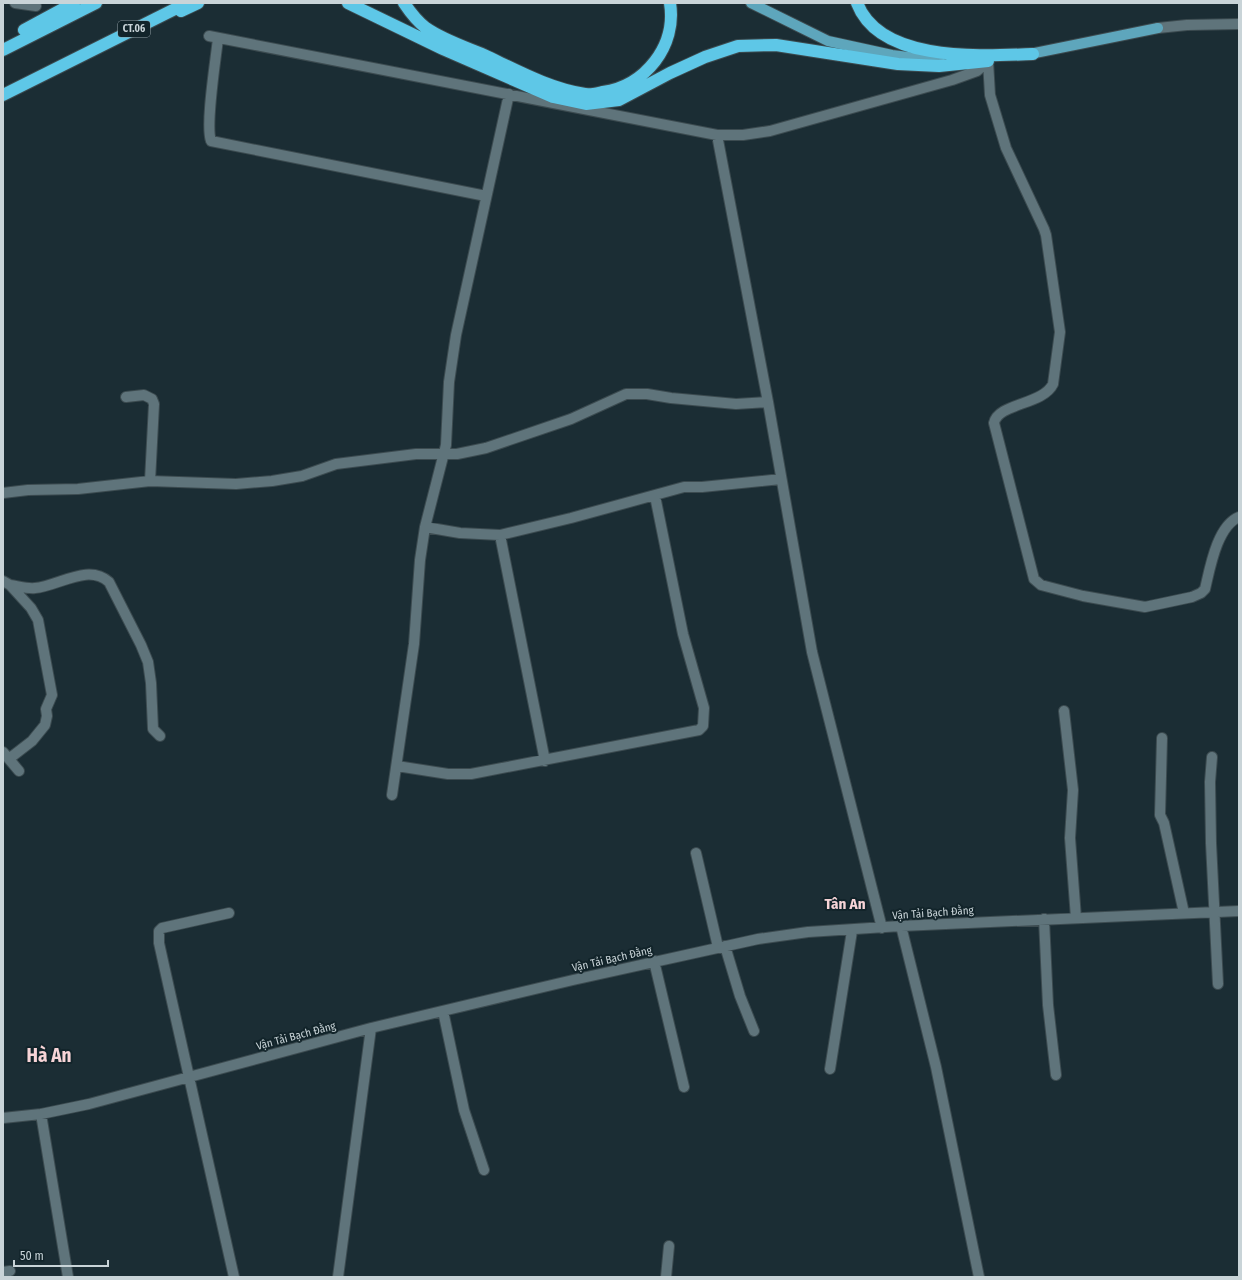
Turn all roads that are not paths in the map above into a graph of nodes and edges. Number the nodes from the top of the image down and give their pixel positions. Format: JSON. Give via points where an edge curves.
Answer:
{"nodes":[{"id":1,"x":16,"y":3,"type":"edge"},
{"id":2,"x":74,"y":3,"type":"edge"},
{"id":3,"x":96,"y":3,"type":"edge"},
{"id":4,"x":187,"y":3,"type":"edge"},
{"id":5,"x":198,"y":3,"type":"edge"},
{"id":6,"x":348,"y":3,"type":"edge"},
{"id":7,"x":404,"y":3,"type":"edge"},
{"id":8,"x":670,"y":3,"type":"edge"},
{"id":9,"x":751,"y":3,"type":"edge"},
{"id":10,"x":857,"y":3,"type":"edge"},
{"id":11,"x":36,"y":6,"type":"dead end"},
{"id":12,"x":1239,"y":24,"type":"edge"},
{"id":13,"x":1158,"y":28,"type":"joint"},
{"id":14,"x":3,"y":42,"type":"edge"},
{"id":15,"x":3,"y":50,"type":"edge"},
{"id":16,"x":1033,"y":54,"type":"junction"},
{"id":17,"x":81,"y":56,"type":"junction"},
{"id":18,"x":988,"y":61,"type":"junction"},
{"id":19,"x":509,"y":94,"type":"junction"},
{"id":20,"x":3,"y":95,"type":"edge"},
{"id":21,"x":717,"y":135,"type":"junction"},
{"id":22,"x":486,"y":196,"type":"junction"},
{"id":23,"x":126,"y":397,"type":"dead end"},
{"id":24,"x":768,"y":402,"type":"junction"},
{"id":25,"x":444,"y":454,"type":"junction"},
{"id":26,"x":781,"y":479,"type":"junction"},
{"id":27,"x":150,"y":482,"type":"junction"},
{"id":28,"x":3,"y":493,"type":"edge"},
{"id":29,"x":654,"y":496,"type":"junction"},
{"id":30,"x":1239,"y":517,"type":"edge"},
{"id":31,"x":425,"y":527,"type":"junction"},
{"id":32,"x":500,"y":535,"type":"junction"},
{"id":33,"x":7,"y":583,"type":"edge"},
{"id":34,"x":1064,"y":711,"type":"dead end"},
{"id":35,"x":160,"y":736,"type":"dead end"},
{"id":36,"x":1162,"y":738,"type":"dead end"},
{"id":37,"x":6,"y":755,"type":"edge"},
{"id":38,"x":1212,"y":757,"type":"dead end"},
{"id":39,"x":545,"y":761,"type":"junction"},
{"id":40,"x":396,"y":766,"type":"junction"},
{"id":41,"x":19,"y":771,"type":"dead end"},
{"id":42,"x":392,"y":795,"type":"dead end"},
{"id":43,"x":696,"y":853,"type":"dead end"},
{"id":44,"x":1239,"y":910,"type":"edge"},
{"id":45,"x":1214,"y":912,"type":"junction"},
{"id":46,"x":229,"y":913,"type":"dead end"},
{"id":47,"x":1184,"y":913,"type":"junction"},
{"id":48,"x":1076,"y":918,"type":"junction"},
{"id":49,"x":1044,"y":919,"type":"junction"},
{"id":50,"x":901,"y":926,"type":"junction"},
{"id":51,"x":882,"y":928,"type":"junction"},
{"id":52,"x":852,"y":931,"type":"junction"},
{"id":53,"x":721,"y":946,"type":"junction"},
{"id":54,"x":654,"y":961,"type":"junction"},
{"id":55,"x":1218,"y":984,"type":"dead end"},
{"id":56,"x":443,"y":1011,"type":"junction"},
{"id":57,"x":371,"y":1028,"type":"junction"},
{"id":58,"x":754,"y":1032,"type":"dead end"},
{"id":59,"x":830,"y":1069,"type":"dead end"},
{"id":60,"x":1056,"y":1075,"type":"dead end"},
{"id":61,"x":189,"y":1078,"type":"junction"},
{"id":62,"x":684,"y":1087,"type":"dead end"},
{"id":63,"x":41,"y":1114,"type":"junction"},
{"id":64,"x":3,"y":1118,"type":"edge"},
{"id":65,"x":484,"y":1170,"type":"dead end"},
{"id":66,"x":669,"y":1246,"type":"dead end"},
{"id":67,"x":68,"y":1277,"type":"edge"},
{"id":68,"x":234,"y":1277,"type":"edge"},
{"id":69,"x":338,"y":1277,"type":"edge"},
{"id":70,"x":666,"y":1277,"type":"edge"},
{"id":71,"x":980,"y":1277,"type":"edge"}],
"edges":[{"from":1,"to":11,"type":"street"},
{"from":2,"to":14,"type":"highway"},
{"from":3,"to":15,"type":"highway"},
{"from":4,"to":17,"type":"highway","number":"CT.06"},
{"from":5,"to":17,"type":"highway"},
{"from":6,"to":18,"type":"highway","via":[[443,49],[553,97],[586,104],[619,100],[670,72],[738,46],[776,45],[919,65],[939,66]]},
{"from":7,"to":8,"type":"highway","via":[[426,28],[449,40],[556,87],[587,94],[616,90],[639,78],[658,59],[669,36]]},
{"from":9,"to":18,"type":"main road","via":[[828,41],[892,55],[945,62]]},
{"from":10,"to":16,"type":"highway","via":[[869,22],[886,36],[911,46],[984,56]]},
{"from":12,"to":13,"type":"street"},
{"from":13,"to":16,"type":"main road"},
{"from":16,"to":18,"type":"main road"},
{"from":17,"to":20,"type":"highway","number":"CT.06"},
{"from":18,"to":21,"type":"street","via":[[976,72],[952,80],[770,131],[742,136]]},
{"from":18,"to":30,"type":"street","via":[[990,95],[1006,148],[1044,228],[1060,332],[1050,390],[1039,398],[1012,408],[994,419],[1034,579],[1041,585],[1083,596],[1144,606],[1192,597],[1205,589],[1218,543],[1230,523]]},
{"from":19,"to":21,"type":"street"},
{"from":19,"to":22,"type":"street"},
{"from":19,"to":22,"type":"street","via":[[213,37],[209,119],[211,141]]},
{"from":21,"to":24,"type":"street"},
{"from":22,"to":25,"type":"street","via":[[456,335],[449,382]]},
{"from":23,"to":27,"type":"street","via":[[144,395],[152,399],[154,404]]},
{"from":24,"to":25,"type":"street","via":[[736,404],[626,394],[571,419],[486,448]]},
{"from":24,"to":26,"type":"street"},
{"from":25,"to":27,"type":"street","via":[[416,454],[336,464],[302,476],[272,481],[236,484]]},
{"from":25,"to":31,"type":"street"},
{"from":26,"to":29,"type":"street","via":[[684,487]]},
{"from":26,"to":51,"type":"street","via":[[812,652]]},
{"from":27,"to":28,"type":"street"},
{"from":29,"to":32,"type":"street"},
{"from":29,"to":39,"type":"street","via":[[683,634],[704,708],[703,726],[699,730]]},
{"from":31,"to":32,"type":"street","via":[[460,533]]},
{"from":31,"to":40,"type":"street","via":[[414,644]]},
{"from":32,"to":39,"type":"street"},
{"from":33,"to":35,"type":"street","via":[[34,588],[90,574],[102,576],[109,582],[148,662],[153,729]]},
{"from":33,"to":37,"type":"street","via":[[31,608],[38,620],[52,695],[47,705],[45,725],[32,741]]},
{"from":34,"to":48,"type":"street","via":[[1073,790],[1070,838]]},
{"from":36,"to":47,"type":"street","via":[[1160,815]]},
{"from":37,"to":41,"type":"street"},
{"from":38,"to":45,"type":"street","via":[[1210,782]]},
{"from":39,"to":40,"type":"street","via":[[471,774],[448,774]]},
{"from":40,"to":42,"type":"street"},
{"from":43,"to":53,"type":"street"},
{"from":44,"to":45,"type":"street","name":"Vận Tải Bạch Đằng"},
{"from":45,"to":47,"type":"street","name":"Vận Tải Bạch Đằng"},
{"from":45,"to":55,"type":"street"},
{"from":46,"to":61,"type":"street","via":[[162,928],[159,931],[170,997]]},
{"from":47,"to":48,"type":"street","name":"Vận Tải Bạch Đằng"},
{"from":48,"to":49,"type":"street","name":"Vận Tải Bạch Đằng"},
{"from":49,"to":50,"type":"street","name":"Vận Tải Bạch Đằng"},
{"from":49,"to":60,"type":"street","via":[[1048,1005]]},
{"from":50,"to":51,"type":"street","name":"Vận Tải Bạch Đằng"},
{"from":50,"to":71,"type":"street","via":[[936,1067]]},
{"from":51,"to":52,"type":"street","name":"Vận Tải Bạch Đằng"},
{"from":52,"to":53,"type":"street","name":"Vận Tải Bạch Đằng","via":[[808,932]]},
{"from":52,"to":59,"type":"street"},
{"from":53,"to":54,"type":"street","name":"Vận Tải Bạch Đằng"},
{"from":53,"to":58,"type":"street"},
{"from":54,"to":56,"type":"street","name":"Vận Tải Bạch Đằng"},
{"from":54,"to":62,"type":"street"},
{"from":56,"to":57,"type":"street","name":"Vận Tải Bạch Đằng"},
{"from":56,"to":65,"type":"street","via":[[464,1110]]},
{"from":57,"to":61,"type":"street","name":"Vận Tải Bạch Đằng"},
{"from":57,"to":69,"type":"street"},
{"from":61,"to":63,"type":"street","name":"Vận Tải Bạch Đằng"},
{"from":61,"to":68,"type":"street"},
{"from":63,"to":64,"type":"street","name":"Vận Tải Bạch Đằng"},
{"from":63,"to":67,"type":"street"},
{"from":66,"to":70,"type":"street"}]}
